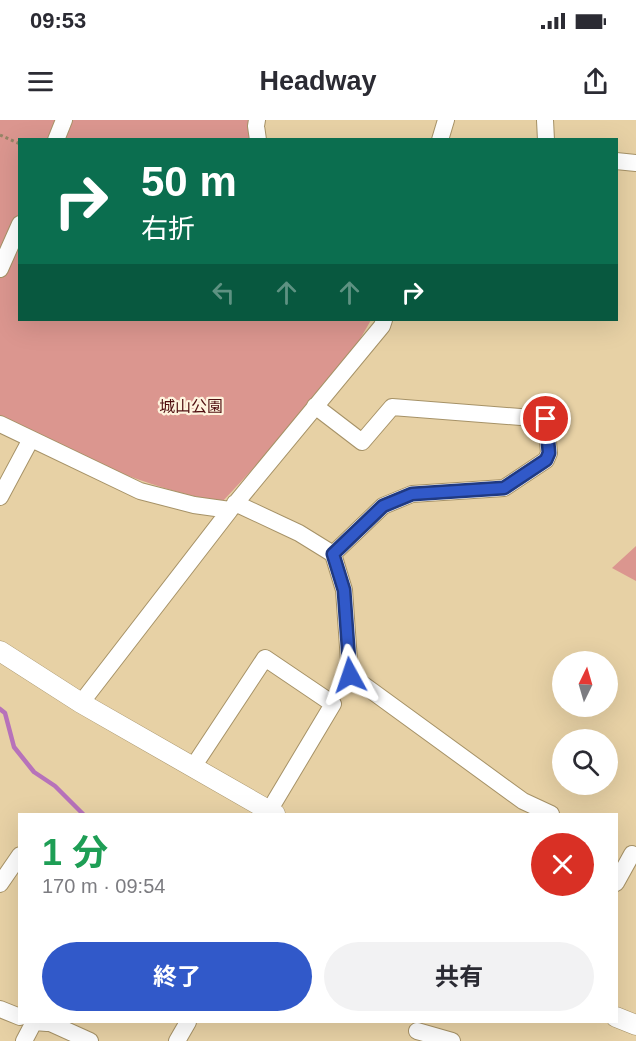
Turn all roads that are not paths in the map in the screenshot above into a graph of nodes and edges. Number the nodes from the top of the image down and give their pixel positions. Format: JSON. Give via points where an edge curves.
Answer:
{"nodes":[{"id":1,"x":64,"y":120,"type":"edge"},
{"id":2,"x":257,"y":120,"type":"edge"},
{"id":3,"x":446,"y":120,"type":"edge"},
{"id":4,"x":545,"y":120,"type":"edge"},
{"id":5,"x":57,"y":138,"type":"edge"},
{"id":6,"x":258,"y":138,"type":"edge"},
{"id":7,"x":441,"y":138,"type":"edge"},
{"id":8,"x":546,"y":138,"type":"edge"},
{"id":9,"x":618,"y":161,"type":"edge"},
{"id":10,"x":636,"y":163,"type":"edge"},
{"id":11,"x":18,"y":228,"type":"edge"},
{"id":12,"x":0,"y":269,"type":"edge"},
{"id":13,"x":384,"y":321,"type":"edge"},
{"id":14,"x":315,"y":406,"type":"junction"},
{"id":15,"x":0,"y":424,"type":"edge"},
{"id":16,"x":31,"y":439,"type":"junction"},
{"id":17,"x":0,"y":497,"type":"edge"},
{"id":18,"x":233,"y":507,"type":"junction"},
{"id":19,"x":333,"y":554,"type":"junction"},
{"id":20,"x":0,"y":651,"type":"edge"},
{"id":21,"x":81,"y":703,"type":"junction"},
{"id":22,"x":193,"y":767,"type":"junction"},
{"id":23,"x":519,"y":808,"type":"edge"},
{"id":24,"x":272,"y":813,"type":"edge"},
{"id":25,"x":546,"y":813,"type":"edge"},
{"id":26,"x":618,"y":848,"type":"edge"},
{"id":27,"x":634,"y":855,"type":"edge"},
{"id":28,"x":18,"y":858,"type":"edge"},
{"id":29,"x":618,"y":880,"type":"edge"},
{"id":30,"x":0,"y":884,"type":"edge"},
{"id":31,"x":0,"y":1009,"type":"edge"},
{"id":32,"x":18,"y":1016,"type":"edge"},
{"id":33,"x":618,"y":1018,"type":"edge"},
{"id":34,"x":39,"y":1023,"type":"edge"},
{"id":35,"x":43,"y":1023,"type":"edge"},
{"id":36,"x":185,"y":1023,"type":"edge"},
{"id":37,"x":636,"y":1025,"type":"edge"},
{"id":38,"x":417,"y":1031,"type":"dead end"},
{"id":39,"x":24,"y":1041,"type":"edge"},
{"id":40,"x":90,"y":1041,"type":"edge"},
{"id":41,"x":177,"y":1041,"type":"edge"},
{"id":42,"x":452,"y":1041,"type":"edge"}],
"edges":[{"from":1,"to":5,"type":"street"},
{"from":2,"to":6,"type":"street"},
{"from":3,"to":7,"type":"street"},
{"from":4,"to":8,"type":"street"},
{"from":9,"to":10,"type":"street"},
{"from":11,"to":12,"type":"street"},
{"from":13,"to":14,"type":"street"},
{"from":14,"to":18,"type":"street"},
{"from":14,"to":19,"type":"street","via":[[362,442],[392,406],[546,419],[546,460],[504,488],[412,494],[383,506]]},
{"from":15,"to":16,"type":"street"},
{"from":16,"to":17,"type":"street"},
{"from":16,"to":18,"type":"street","via":[[140,491],[194,505]]},
{"from":18,"to":19,"type":"street","via":[[299,533]]},
{"from":18,"to":21,"type":"street"},
{"from":19,"to":23,"type":"street","via":[[344,590],[350,675]]},
{"from":20,"to":21,"type":"street"},
{"from":21,"to":22,"type":"street"},
{"from":22,"to":24,"type":"street"},
{"from":22,"to":24,"type":"street","via":[[265,658],[333,704]]},
{"from":23,"to":25,"type":"street"},
{"from":26,"to":27,"type":"street"},
{"from":27,"to":29,"type":"street"},
{"from":28,"to":30,"type":"street"},
{"from":31,"to":32,"type":"street"},
{"from":33,"to":37,"type":"street"},
{"from":34,"to":39,"type":"street"},
{"from":35,"to":40,"type":"street"},
{"from":36,"to":41,"type":"street"},
{"from":38,"to":42,"type":"street"}]}
